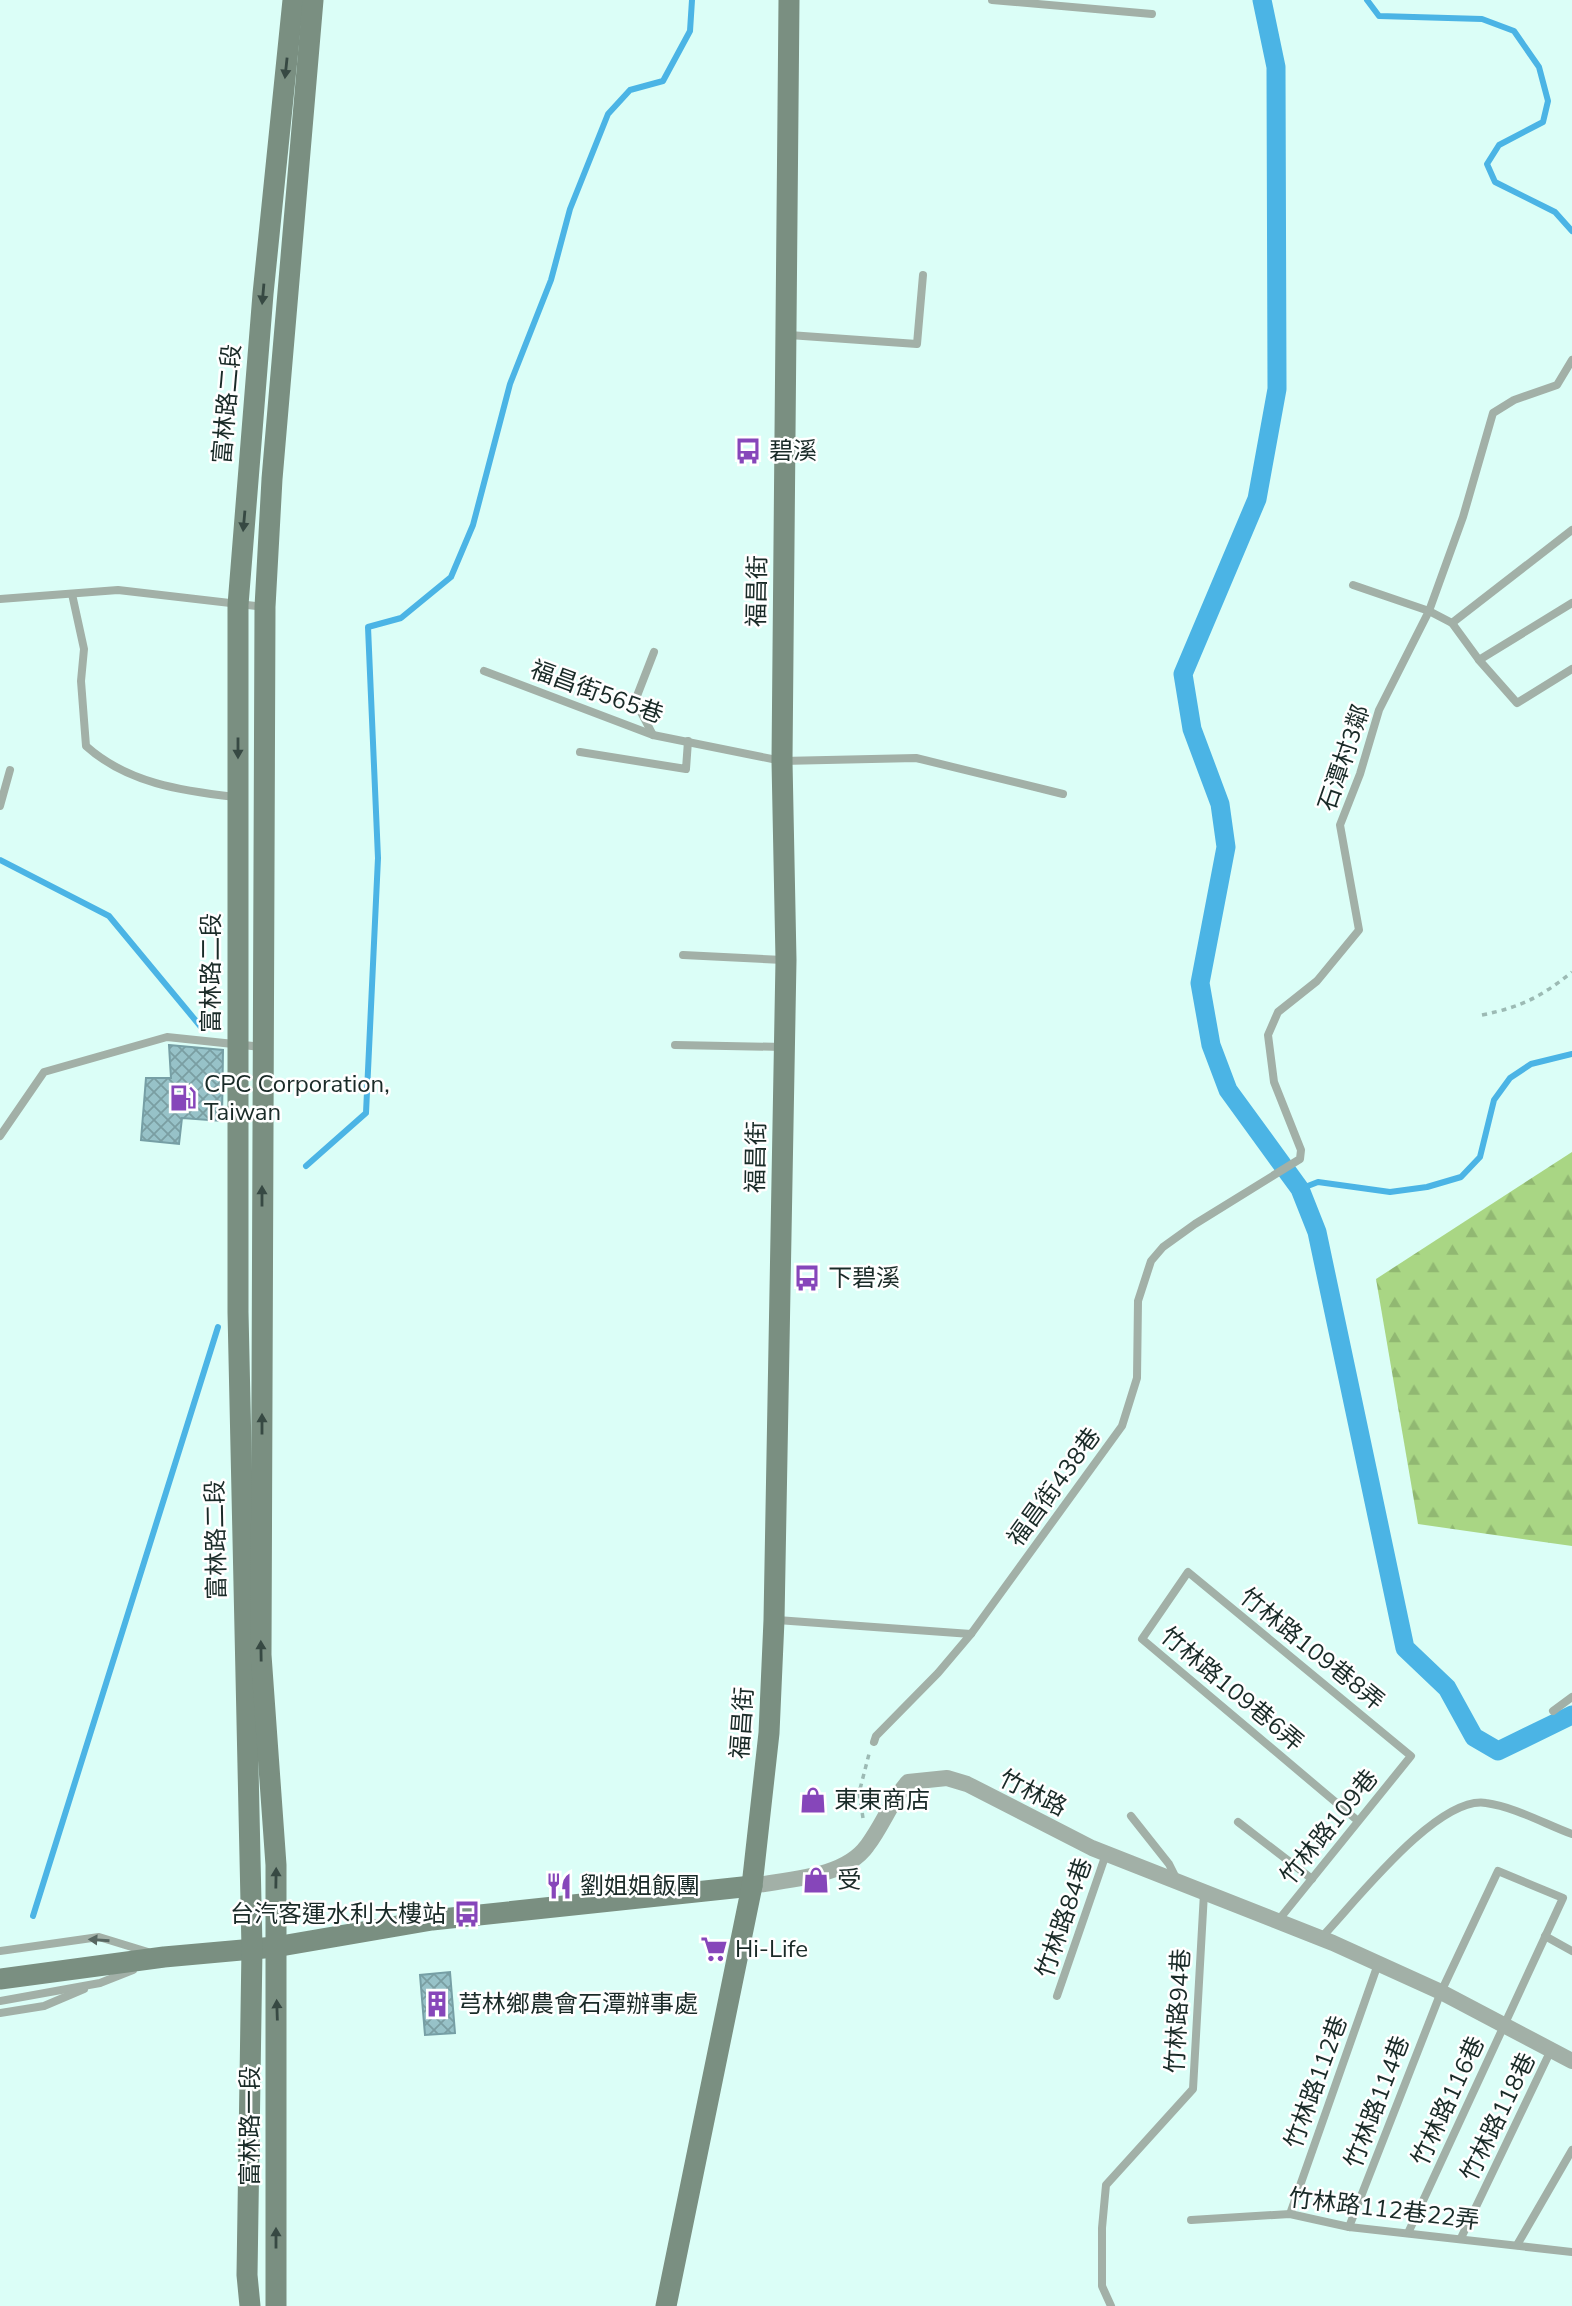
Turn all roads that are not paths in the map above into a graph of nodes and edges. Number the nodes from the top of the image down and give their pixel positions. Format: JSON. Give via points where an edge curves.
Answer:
{"nodes":[{"id":1,"x":293,"y":0,"type":"edge"},
{"id":2,"x":313,"y":0,"type":"edge"},
{"id":3,"x":789,"y":0,"type":"edge"},
{"id":4,"x":992,"y":0,"type":"edge"},
{"id":5,"x":1152,"y":14,"type":"dead end"},
{"id":6,"x":923,"y":275,"type":"dead end"},
{"id":7,"x":786,"y":335,"type":"junction"},
{"id":8,"x":1572,"y":360,"type":"edge"},
{"id":9,"x":253,"y":410,"type":"junction"},
{"id":10,"x":278,"y":410,"type":"junction"},
{"id":11,"x":1572,"y":530,"type":"edge"},
{"id":12,"x":1353,"y":584,"type":"dead end"},
{"id":13,"x":72,"y":594,"type":"junction"},
{"id":14,"x":0,"y":599,"type":"edge"},
{"id":15,"x":1572,"y":603,"type":"edge"},
{"id":16,"x":238,"y":605,"type":"junction"},
{"id":17,"x":265,"y":607,"type":"junction"},
{"id":18,"x":1429,"y":611,"type":"junction"},
{"id":19,"x":1452,"y":623,"type":"junction"},
{"id":20,"x":654,"y":653,"type":"dead end"},
{"id":21,"x":1479,"y":660,"type":"junction"},
{"id":22,"x":1572,"y":669,"type":"edge"},
{"id":23,"x":484,"y":671,"type":"dead end"},
{"id":24,"x":653,"y":735,"type":"junction"},
{"id":25,"x":688,"y":741,"type":"junction"},
{"id":26,"x":580,"y":752,"type":"dead end"},
{"id":27,"x":782,"y":761,"type":"junction"},
{"id":28,"x":10,"y":770,"type":"dead end"},
{"id":29,"x":1063,"y":794,"type":"dead end"},
{"id":30,"x":238,"y":797,"type":"junction"},
{"id":31,"x":0,"y":806,"type":"edge"},
{"id":32,"x":683,"y":955,"type":"dead end"},
{"id":33,"x":786,"y":960,"type":"junction"},
{"id":34,"x":238,"y":1045,"type":"junction"},
{"id":35,"x":675,"y":1045,"type":"dead end"},
{"id":36,"x":262,"y":1046,"type":"junction"},
{"id":37,"x":784,"y":1047,"type":"junction"},
{"id":38,"x":0,"y":1136,"type":"edge"},
{"id":39,"x":238,"y":1147,"type":"junction"},
{"id":40,"x":263,"y":1148,"type":"junction"},
{"id":41,"x":1235,"y":1199,"type":"joint"},
{"id":42,"x":1188,"y":1572,"type":"joint"},
{"id":43,"x":774,"y":1620,"type":"junction"},
{"id":44,"x":971,"y":1634,"type":"junction"},
{"id":45,"x":1572,"y":1698,"type":"edge"},
{"id":46,"x":1553,"y":1711,"type":"dead end"},
{"id":47,"x":874,"y":1742,"type":"road end"},
{"id":48,"x":1411,"y":1756,"type":"joint"},
{"id":49,"x":1131,"y":1816,"type":"dead end"},
{"id":50,"x":1358,"y":1821,"type":"junction"},
{"id":51,"x":1238,"y":1822,"type":"dead end"},
{"id":52,"x":1572,"y":1834,"type":"edge"},
{"id":53,"x":1106,"y":1854,"type":"junction"},
{"id":54,"x":1312,"y":1879,"type":"junction"},
{"id":55,"x":1178,"y":1883,"type":"junction"},
{"id":56,"x":752,"y":1886,"type":"junction"},
{"id":57,"x":1204,"y":1893,"type":"junction"},
{"id":58,"x":1277,"y":1922,"type":"junction"},
{"id":59,"x":1545,"y":1936,"type":"junction"},
{"id":60,"x":1327,"y":1941,"type":"junction"},
{"id":61,"x":275,"y":1947,"type":"junction"},
{"id":62,"x":252,"y":1948,"type":"junction"},
{"id":63,"x":0,"y":1951,"type":"edge"},
{"id":64,"x":1572,"y":1951,"type":"edge"},
{"id":65,"x":164,"y":1957,"type":"junction"},
{"id":66,"x":1378,"y":1964,"type":"junction"},
{"id":67,"x":0,"y":1979,"type":"edge"},
{"id":68,"x":100,"y":1983,"type":"junction"},
{"id":69,"x":1441,"y":1992,"type":"junction"},
{"id":70,"x":1058,"y":1996,"type":"dead end"},
{"id":71,"x":0,"y":2001,"type":"edge"},
{"id":72,"x":0,"y":2013,"type":"edge"},
{"id":73,"x":1505,"y":2026,"type":"junction"},
{"id":74,"x":1551,"y":2050,"type":"junction"},
{"id":75,"x":1572,"y":2061,"type":"edge"},
{"id":76,"x":1572,"y":2150,"type":"edge"},
{"id":77,"x":1290,"y":2214,"type":"junction"},
{"id":78,"x":1191,"y":2220,"type":"dead end"},
{"id":79,"x":1349,"y":2227,"type":"junction"},
{"id":80,"x":1409,"y":2231,"type":"junction"},
{"id":81,"x":1461,"y":2238,"type":"junction"},
{"id":82,"x":1517,"y":2245,"type":"junction"},
{"id":83,"x":1572,"y":2252,"type":"edge"},
{"id":84,"x":250,"y":2306,"type":"edge"},
{"id":85,"x":276,"y":2306,"type":"edge"},
{"id":86,"x":666,"y":2306,"type":"edge"},
{"id":87,"x":1111,"y":2306,"type":"edge"}],
"edges":[{"from":1,"to":9,"type":"main road","name":"富林路二段","one_way":true},
{"from":2,"to":10,"type":"main road","name":"富林路二段"},
{"from":3,"to":7,"type":"main road","name":"福昌街"},
{"from":4,"to":5,"type":"lane"},
{"from":6,"to":7,"type":"lane","via":[[917,344]]},
{"from":7,"to":27,"type":"main road","name":"福昌街"},
{"from":8,"to":18,"type":"lane","name":"石潭村3鄰","via":[[1557,385],[1493,413]]},
{"from":9,"to":10,"type":"main road"},
{"from":9,"to":16,"type":"main road","name":"富林路二段","one_way":true},
{"from":10,"to":17,"type":"main road","name":"富林路二段"},
{"from":11,"to":19,"type":"lane"},
{"from":12,"to":18,"type":"lane"},
{"from":13,"to":14,"type":"lane"},
{"from":13,"to":16,"type":"lane","via":[[118,590]]},
{"from":13,"to":30,"type":"lane","via":[[84,649],[80,681],[86,746],[105,763],[176,790]]},
{"from":15,"to":21,"type":"lane"},
{"from":16,"to":17,"type":"lane"},
{"from":16,"to":30,"type":"main road","name":"富林路二段","one_way":true},
{"from":17,"to":36,"type":"main road","name":"富林路二段"},
{"from":18,"to":19,"type":"lane"},
{"from":18,"to":41,"type":"lane","name":"石潭村3鄰","via":[[1379,710],[1340,825],[1359,930],[1317,981],[1278,1012],[1268,1035],[1274,1082],[1301,1150],[1300,1159]]},
{"from":19,"to":21,"type":"lane"},
{"from":20,"to":24,"type":"lane","via":[[635,701]]},
{"from":21,"to":22,"type":"lane","via":[[1517,704]]},
{"from":23,"to":24,"type":"lane","name":"福昌街565巷"},
{"from":24,"to":25,"type":"lane","name":"福昌街565巷"},
{"from":25,"to":26,"type":"lane","via":[[687,769]]},
{"from":25,"to":27,"type":"lane","name":"福昌街565巷"},
{"from":27,"to":29,"type":"lane","name":"福昌街565巷","via":[[916,758]]},
{"from":27,"to":33,"type":"main road","name":"福昌街"},
{"from":28,"to":31,"type":"lane"},
{"from":30,"to":34,"type":"main road","name":"富林路二段"},
{"from":32,"to":33,"type":"lane"},
{"from":33,"to":37,"type":"main road","name":"福昌街"},
{"from":34,"to":36,"type":"lane"},
{"from":34,"to":38,"type":"lane","via":[[167,1037],[44,1072]]},
{"from":34,"to":39,"type":"main road","name":"富林路二段"},
{"from":35,"to":37,"type":"lane"},
{"from":36,"to":40,"type":"main road","name":"富林路二段"},
{"from":37,"to":43,"type":"main road","name":"福昌街"},
{"from":39,"to":40,"type":"street"},
{"from":39,"to":62,"type":"main road","name":"富林路二段"},
{"from":61,"to":40,"type":"main road","name":"富林路二段","one_way":true,"via":[[276,1865],[261,1655]]},
{"from":41,"to":44,"type":"lane","name":"福昌街438巷","via":[[1163,1247],[1152,1261],[1138,1301],[1137,1378],[1122,1426]]},
{"from":42,"to":48,"type":"lane","name":"竹林路109巷8弄"},
{"from":42,"to":50,"type":"lane","name":"竹林路109巷6弄","via":[[1142,1639]]},
{"from":43,"to":44,"type":"lane"},
{"from":43,"to":56,"type":"main road","name":"福昌街","via":[[769,1733]]},
{"from":44,"to":47,"type":"lane","name":"福昌街438巷"},
{"from":45,"to":46,"type":"lane"},
{"from":48,"to":50,"type":"lane","name":"竹林路109巷"},
{"from":49,"to":55,"type":"lane","via":[[1169,1864]]},
{"from":50,"to":54,"type":"lane","name":"竹林路109巷"},
{"from":51,"to":54,"type":"lane"},
{"from":52,"to":60,"type":"lane","via":[[1485,1802],[1462,1806],[1438,1818],[1411,1843]]},
{"from":53,"to":55,"type":"street","name":"竹林路"},
{"from":53,"to":56,"type":"street","name":"竹林路","via":[[947,1777],[923,1778],[908,1782],[897,1794],[855,1858],[831,1870]]},
{"from":53,"to":70,"type":"lane","name":"竹林路84巷"},
{"from":54,"to":58,"type":"lane","name":"竹林路109巷"},
{"from":55,"to":57,"type":"street","name":"竹林路"},
{"from":56,"to":61,"type":"main road","via":[[432,1920]]},
{"from":56,"to":86,"type":"main road","name":"福昌街"},
{"from":57,"to":58,"type":"street","name":"竹林路"},
{"from":57,"to":87,"type":"lane","name":"竹林路94巷","via":[[1193,2089],[1107,2185],[1102,2286]]},
{"from":58,"to":60,"type":"street","name":"竹林路"},
{"from":59,"to":64,"type":"lane"},
{"from":59,"to":69,"type":"lane","name":"竹林路114巷","via":[[1563,1899],[1497,1871]]},
{"from":59,"to":73,"type":"lane","name":"竹林路116巷"},
{"from":60,"to":66,"type":"street","name":"竹林路"},
{"from":61,"to":62,"type":"main road"},
{"from":85,"to":61,"type":"main road","name":"富林路一段","one_way":true},
{"from":62,"to":65,"type":"main road"},
{"from":62,"to":84,"type":"main road","name":"富林路一段"},
{"from":65,"to":63,"type":"lane","one_way":true,"via":[[99,1937]]},
{"from":65,"to":67,"type":"main road"},
{"from":65,"to":68,"type":"lane"},
{"from":66,"to":69,"type":"street","name":"竹林路"},
{"from":66,"to":77,"type":"lane","name":"竹林路112巷"},
{"from":68,"to":71,"type":"lane"},
{"from":68,"to":72,"type":"lane","via":[[44,2006]]},
{"from":69,"to":73,"type":"street","name":"竹林路"},
{"from":69,"to":79,"type":"lane","name":"竹林路114巷"},
{"from":73,"to":74,"type":"street","name":"竹林路"},
{"from":73,"to":80,"type":"lane","name":"竹林路116巷"},
{"from":74,"to":75,"type":"street","name":"竹林路"},
{"from":74,"to":81,"type":"lane","name":"竹林路118巷"},
{"from":76,"to":82,"type":"lane"},
{"from":77,"to":78,"type":"lane","name":"竹林路112巷22弄"},
{"from":77,"to":79,"type":"lane","name":"竹林路112巷22弄"},
{"from":79,"to":80,"type":"lane","name":"竹林路112巷22弄"},
{"from":80,"to":81,"type":"lane","name":"竹林路112巷22弄"},
{"from":81,"to":82,"type":"lane","name":"竹林路112巷22弄"},
{"from":82,"to":83,"type":"lane","name":"竹林路112巷22弄"}]}
